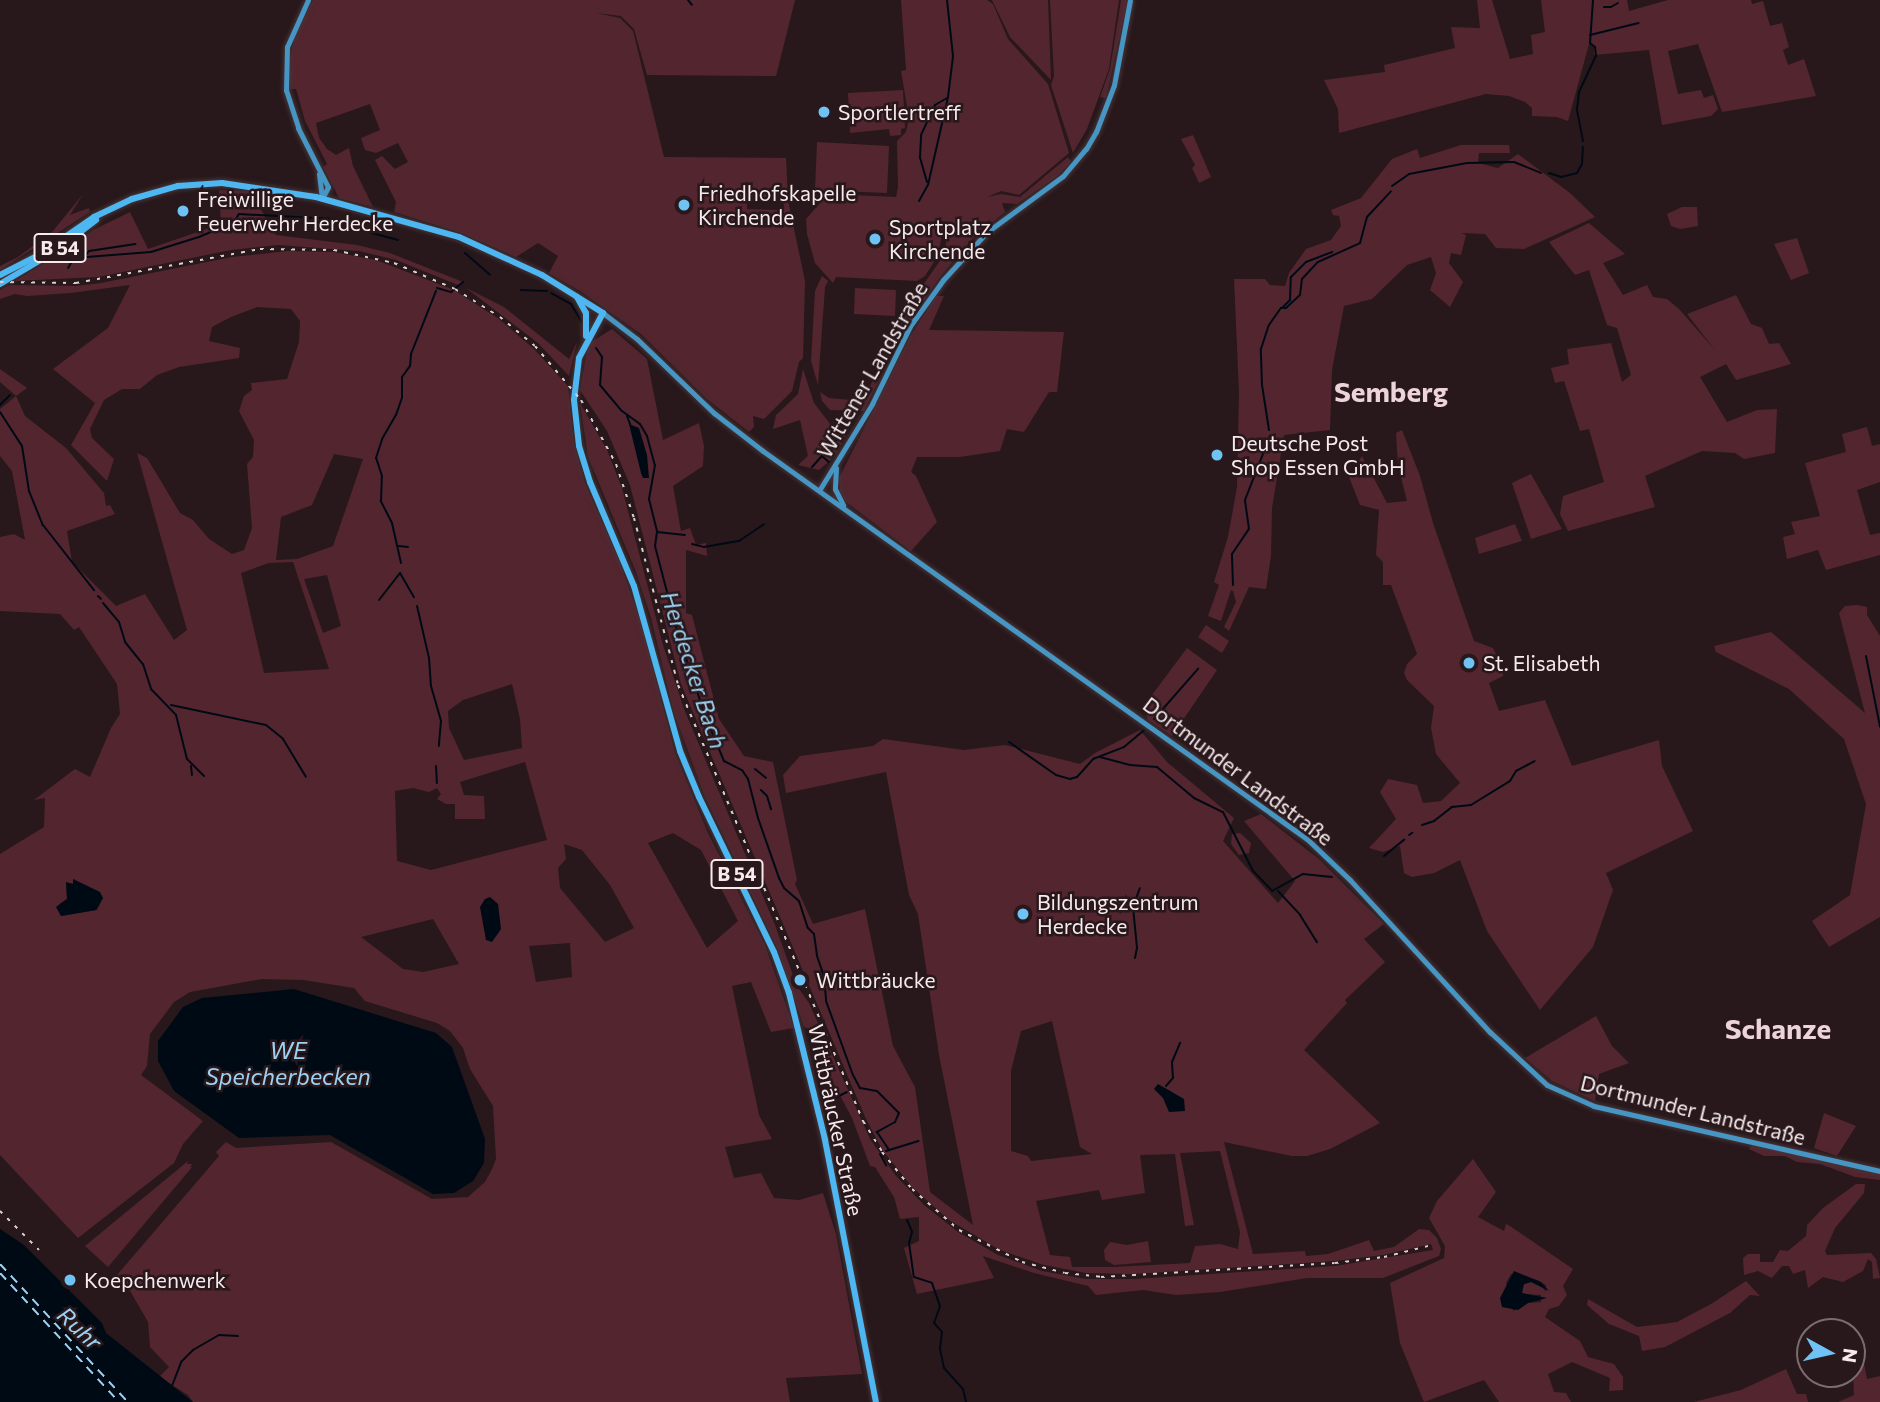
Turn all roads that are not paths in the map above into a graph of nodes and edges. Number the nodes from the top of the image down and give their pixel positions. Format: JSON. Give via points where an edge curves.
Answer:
{"nodes":[{"id":1,"x":307,"y":0,"type":"edge"},
{"id":2,"x":1130,"y":0,"type":"edge"},
{"id":3,"x":322,"y":199,"type":"junction"},
{"id":4,"x":108,"y":210,"type":"junction"},
{"id":5,"x":0,"y":275,"type":"edge"},
{"id":6,"x":0,"y":284,"type":"edge"},
{"id":7,"x":577,"y":295,"type":"junction"},
{"id":8,"x":603,"y":313,"type":"junction"},
{"id":9,"x":586,"y":340,"type":"junction"},
{"id":10,"x":836,"y":465,"type":"junction"},
{"id":11,"x":820,"y":489,"type":"junction"},
{"id":12,"x":843,"y":506,"type":"junction"},
{"id":13,"x":1880,"y":1171,"type":"edge"},
{"id":14,"x":876,"y":1402,"type":"edge"}],
"edges":[{"from":1,"to":3,"type":"main road","via":[[287,47],[286,90],[319,171]]},
{"from":2,"to":10,"type":"main road","name":"Wittener Landstraße","via":[[1114,85],[1086,149],[1063,176],[987,232],[943,280],[910,326]]},
{"from":3,"to":4,"type":"main road","number":"B 54","via":[[233,184],[192,184],[154,192]]},
{"from":3,"to":7,"type":"main road","number":"B 54","via":[[483,245]]},
{"from":4,"to":5,"type":"main road","number":"B 54"},
{"from":4,"to":6,"type":"main road","number":"B 54","via":[[54,252]]},
{"from":7,"to":8,"type":"main road","number":"B 54"},
{"from":7,"to":9,"type":"main road","name":"Wittbräucker Straße","number":"B 54","via":[[587,317]]},
{"from":8,"to":9,"type":"main road","name":"Wittbräucker Straße","number":"B 54"},
{"from":8,"to":11,"type":"main road","name":"Dortmunder Landstraße","via":[[714,412]]},
{"from":9,"to":14,"type":"main road","name":"Wittbräucker Straße","number":"B 54","via":[[575,380],[579,446],[634,586],[680,751],[789,993],[822,1130]]},
{"from":10,"to":11,"type":"main road","name":"Wittener Landstraße"},
{"from":10,"to":12,"type":"main road","via":[[835,488]]},
{"from":11,"to":12,"type":"main road","name":"Dortmunder Landstraße"},
{"from":12,"to":13,"type":"main road","name":"Dortmunder Landstraße","via":[[1307,839],[1546,1085],[1594,1106]]}]}
